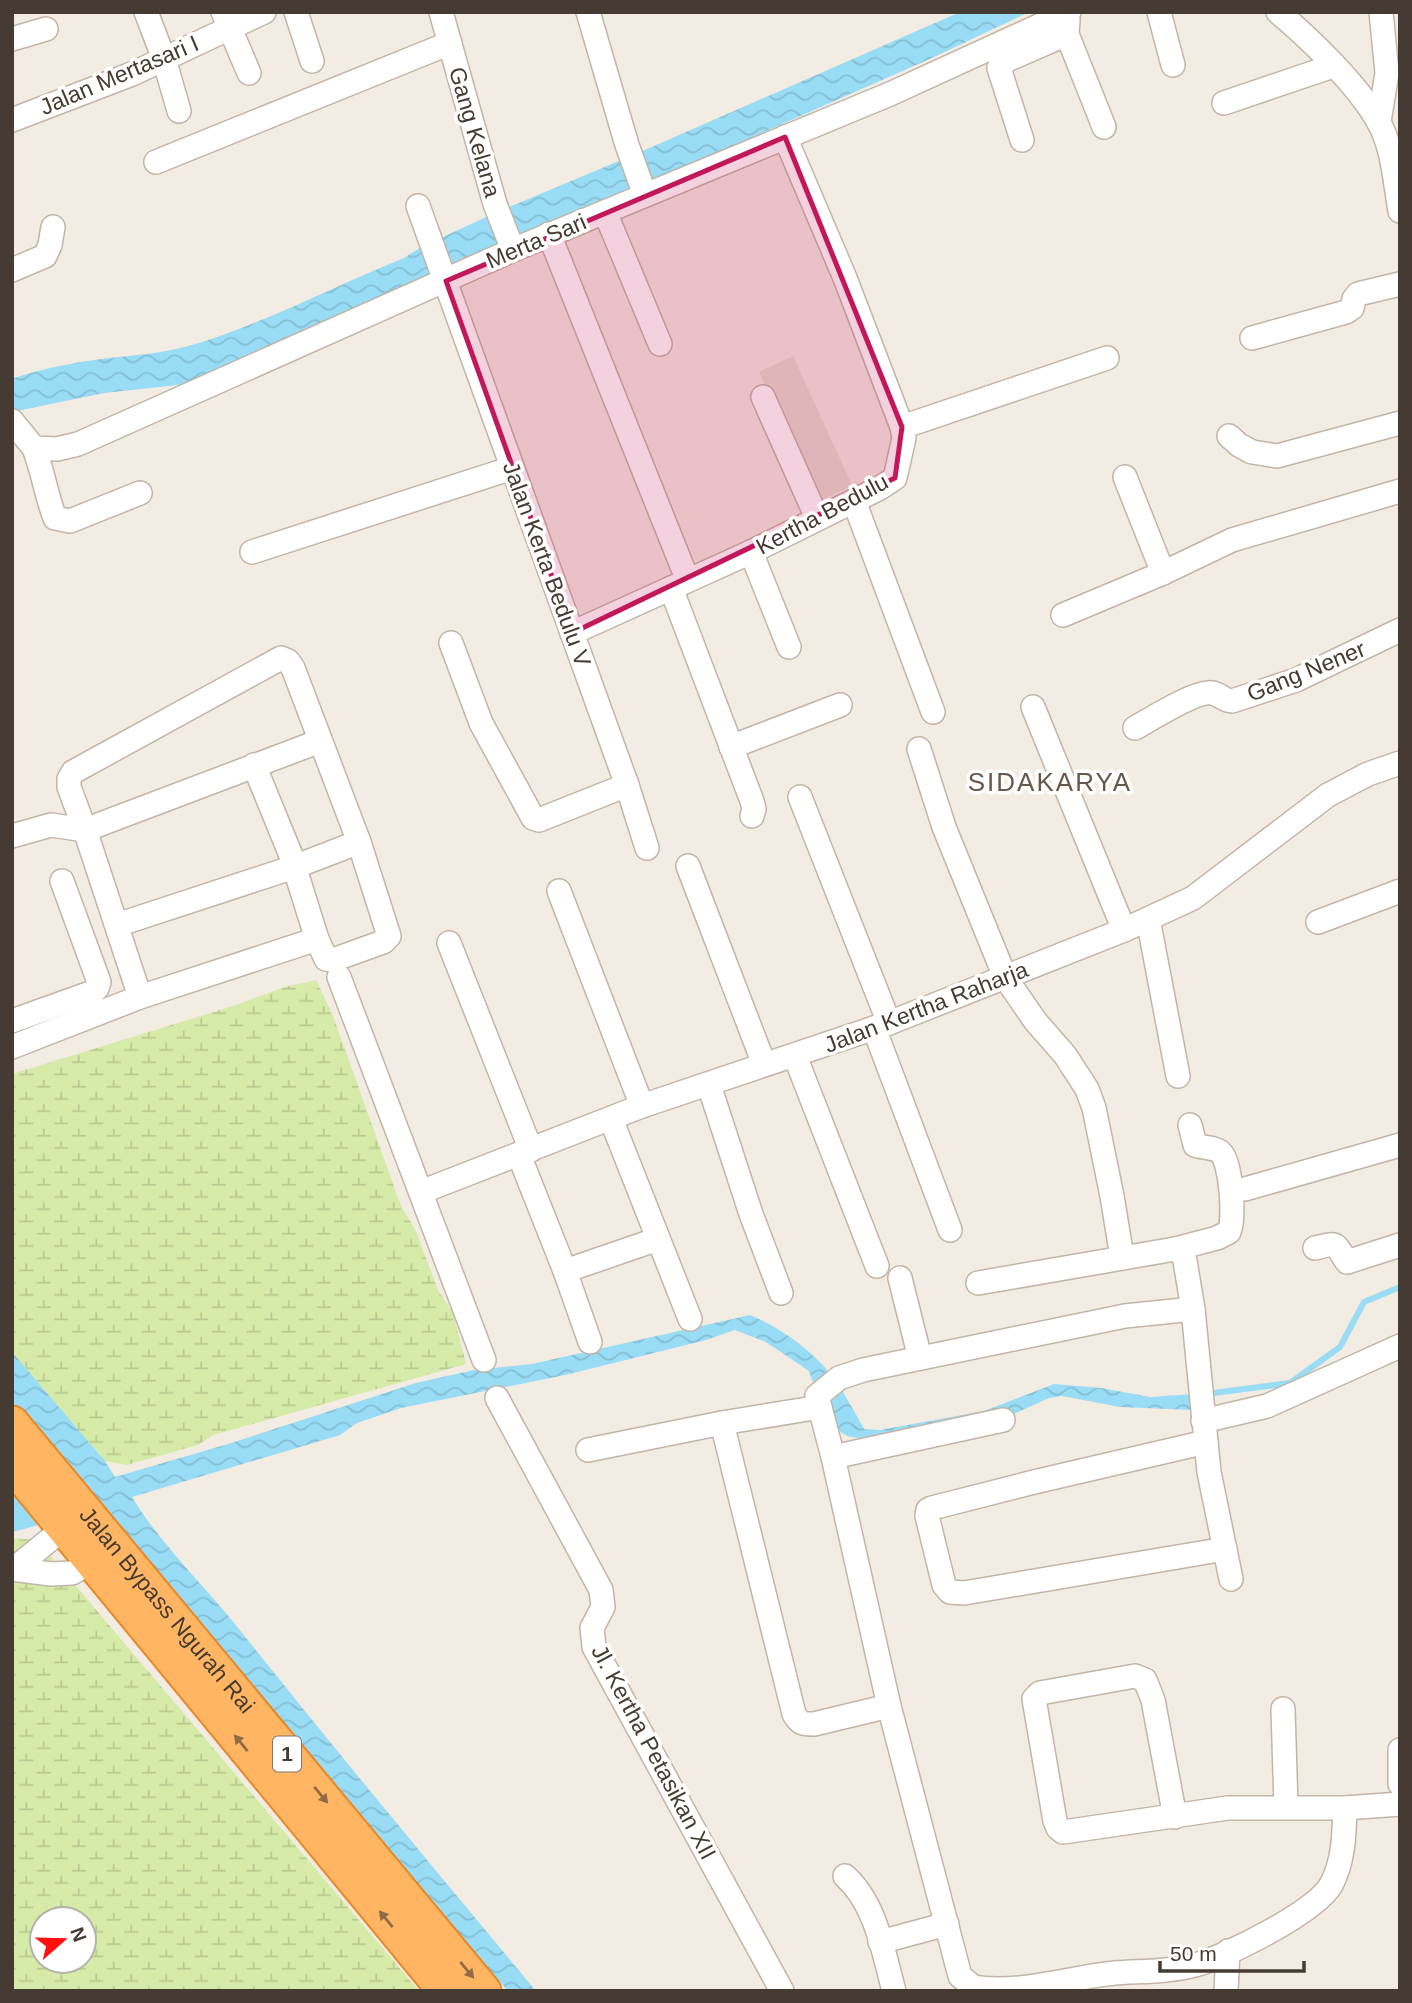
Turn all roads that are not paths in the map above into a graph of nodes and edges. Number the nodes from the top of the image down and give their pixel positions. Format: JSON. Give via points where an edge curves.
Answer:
{"nodes":[{"id":1,"x":146,"y":12,"type":"edge"},
{"id":2,"x":264,"y":12,"type":"edge"},
{"id":3,"x":296,"y":12,"type":"edge"},
{"id":4,"x":441,"y":12,"type":"edge"},
{"id":5,"x":588,"y":12,"type":"edge"},
{"id":6,"x":1159,"y":12,"type":"edge"},
{"id":7,"x":1278,"y":12,"type":"edge"},
{"id":8,"x":1381,"y":12,"type":"edge"},
{"id":9,"x":226,"y":20,"type":"edge"},
{"id":10,"x":1068,"y":20,"type":"edge"},
{"id":11,"x":46,"y":29,"type":"dead end"},
{"id":12,"x":12,"y":39,"type":"edge"},
{"id":13,"x":450,"y":43,"type":"junction"},
{"id":14,"x":164,"y":59,"type":"junction"},
{"id":15,"x":312,"y":61,"type":"dead end"},
{"id":16,"x":1173,"y":65,"type":"dead end"},
{"id":17,"x":1333,"y":66,"type":"junction"},
{"id":18,"x":249,"y":73,"type":"dead end"},
{"id":19,"x":1224,"y":103,"type":"dead end"},
{"id":20,"x":179,"y":111,"type":"dead end"},
{"id":21,"x":12,"y":120,"type":"edge"},
{"id":22,"x":1379,"y":122,"type":"junction"},
{"id":23,"x":1104,"y":127,"type":"dead end"},
{"id":24,"x":785,"y":137,"type":"junction"},
{"id":25,"x":1022,"y":140,"type":"dead end"},
{"id":26,"x":156,"y":162,"type":"dead end"},
{"id":27,"x":1397,"y":184,"type":"edge"},
{"id":28,"x":644,"y":191,"type":"junction"},
{"id":29,"x":418,"y":206,"type":"dead end"},
{"id":30,"x":1400,"y":211,"type":"edge"},
{"id":31,"x":605,"y":212,"type":"junction"},
{"id":32,"x":53,"y":227,"type":"dead end"},
{"id":33,"x":549,"y":234,"type":"junction"},
{"id":34,"x":512,"y":246,"type":"junction"},
{"id":35,"x":12,"y":270,"type":"edge"},
{"id":36,"x":445,"y":279,"type":"junction"},
{"id":37,"x":1400,"y":284,"type":"edge"},
{"id":38,"x":1252,"y":338,"type":"dead end"},
{"id":39,"x":660,"y":344,"type":"dead end"},
{"id":40,"x":1107,"y":358,"type":"dead end"},
{"id":41,"x":763,"y":397,"type":"dead end"},
{"id":42,"x":12,"y":421,"type":"edge"},
{"id":43,"x":1400,"y":423,"type":"edge"},
{"id":44,"x":902,"y":427,"type":"junction"},
{"id":45,"x":1229,"y":436,"type":"dead end"},
{"id":46,"x":34,"y":448,"type":"junction"},
{"id":47,"x":512,"y":468,"type":"junction"},
{"id":48,"x":1125,"y":477,"type":"dead end"},
{"id":49,"x":1400,"y":491,"type":"edge"},
{"id":50,"x":140,"y":493,"type":"dead end"},
{"id":51,"x":854,"y":501,"type":"junction"},
{"id":52,"x":817,"y":518,"type":"junction"},
{"id":53,"x":252,"y":552,"type":"dead end"},
{"id":54,"x":751,"y":552,"type":"junction"},
{"id":55,"x":1163,"y":573,"type":"junction"},
{"id":56,"x":678,"y":579,"type":"junction"},
{"id":57,"x":1063,"y":615,"type":"dead end"},
{"id":58,"x":1400,"y":630,"type":"edge"},
{"id":59,"x":572,"y":633,"type":"junction"},
{"id":60,"x":451,"y":643,"type":"dead end"},
{"id":61,"x":789,"y":648,"type":"dead end"},
{"id":62,"x":840,"y":705,"type":"dead end"},
{"id":63,"x":1033,"y":707,"type":"dead end"},
{"id":64,"x":933,"y":712,"type":"dead end"},
{"id":65,"x":1135,"y":728,"type":"dead end"},
{"id":66,"x":320,"y":741,"type":"junction"},
{"id":67,"x":731,"y":747,"type":"junction"},
{"id":68,"x":919,"y":749,"type":"dead end"},
{"id":69,"x":1400,"y":763,"type":"edge"},
{"id":70,"x":254,"y":765,"type":"junction"},
{"id":71,"x":627,"y":785,"type":"junction"},
{"id":72,"x":800,"y":797,"type":"dead end"},
{"id":73,"x":752,"y":816,"type":"dead end"},
{"id":74,"x":85,"y":830,"type":"junction"},
{"id":75,"x":12,"y":836,"type":"edge"},
{"id":76,"x":359,"y":842,"type":"junction"},
{"id":77,"x":647,"y":848,"type":"dead end"},
{"id":78,"x":688,"y":866,"type":"dead end"},
{"id":79,"x":294,"y":867,"type":"junction"},
{"id":80,"x":1400,"y":878,"type":"edge"},
{"id":81,"x":62,"y":881,"type":"dead end"},
{"id":82,"x":1369,"y":889,"type":"dead end"},
{"id":83,"x":559,"y":891,"type":"dead end"},
{"id":84,"x":1400,"y":891,"type":"edge"},
{"id":85,"x":1147,"y":919,"type":"junction"},
{"id":86,"x":1318,"y":922,"type":"dead end"},
{"id":87,"x":117,"y":925,"type":"junction"},
{"id":88,"x":1124,"y":930,"type":"junction"},
{"id":89,"x":317,"y":939,"type":"junction"},
{"id":90,"x":449,"y":943,"type":"dead end"},
{"id":91,"x":339,"y":977,"type":"dead end"},
{"id":92,"x":1005,"y":977,"type":"junction"},
{"id":93,"x":139,"y":998,"type":"junction"},
{"id":94,"x":12,"y":1021,"type":"edge"},
{"id":95,"x":881,"y":1025,"type":"junction"},
{"id":96,"x":14,"y":1043,"type":"edge"},
{"id":97,"x":795,"y":1056,"type":"junction"},
{"id":98,"x":764,"y":1065,"type":"junction"},
{"id":99,"x":1178,"y":1076,"type":"dead end"},
{"id":100,"x":709,"y":1085,"type":"junction"},
{"id":101,"x":642,"y":1106,"type":"junction"},
{"id":102,"x":611,"y":1119,"type":"junction"},
{"id":103,"x":1190,"y":1125,"type":"dead end"},
{"id":104,"x":1400,"y":1145,"type":"edge"},
{"id":105,"x":525,"y":1153,"type":"junction"},
{"id":106,"x":1245,"y":1189,"type":"dead end"},
{"id":107,"x":421,"y":1192,"type":"junction"},
{"id":108,"x":950,"y":1230,"type":"dead end"},
{"id":109,"x":658,"y":1239,"type":"junction"},
{"id":110,"x":1400,"y":1245,"type":"edge"},
{"id":111,"x":1315,"y":1248,"type":"dead end"},
{"id":112,"x":1175,"y":1249,"type":"junction"},
{"id":113,"x":1122,"y":1257,"type":"junction"},
{"id":114,"x":877,"y":1266,"type":"dead end"},
{"id":115,"x":565,"y":1271,"type":"junction"},
{"id":116,"x":900,"y":1278,"type":"dead end"},
{"id":117,"x":978,"y":1283,"type":"dead end"},
{"id":118,"x":781,"y":1293,"type":"dead end"},
{"id":119,"x":1193,"y":1309,"type":"junction"},
{"id":120,"x":690,"y":1319,"type":"dead end"},
{"id":121,"x":590,"y":1342,"type":"dead end"},
{"id":122,"x":1400,"y":1346,"type":"edge"},
{"id":123,"x":920,"y":1358,"type":"junction"},
{"id":124,"x":484,"y":1360,"type":"dead end"},
{"id":125,"x":497,"y":1398,"type":"dead end"},
{"id":126,"x":818,"y":1401,"type":"junction"},
{"id":127,"x":1203,"y":1415,"type":"junction"},
{"id":128,"x":1003,"y":1420,"type":"dead end"},
{"id":129,"x":12,"y":1423,"type":"edge"},
{"id":130,"x":722,"y":1423,"type":"junction"},
{"id":131,"x":588,"y":1450,"type":"dead end"},
{"id":132,"x":833,"y":1457,"type":"junction"},
{"id":133,"x":31,"y":1474,"type":"edge"},
{"id":134,"x":71,"y":1522,"type":"junction"},
{"id":135,"x":1225,"y":1549,"type":"junction"},
{"id":136,"x":93,"y":1561,"type":"junction"},
{"id":137,"x":13,"y":1569,"type":"edge"},
{"id":138,"x":1231,"y":1579,"type":"dead end"},
{"id":139,"x":889,"y":1706,"type":"junction"},
{"id":140,"x":1283,"y":1709,"type":"dead end"},
{"id":141,"x":1400,"y":1750,"type":"edge"},
{"id":142,"x":1400,"y":1784,"type":"edge"},
{"id":143,"x":1400,"y":1804,"type":"edge"},
{"id":144,"x":1286,"y":1807,"type":"junction"},
{"id":145,"x":1345,"y":1808,"type":"junction"},
{"id":146,"x":1175,"y":1816,"type":"junction"},
{"id":147,"x":845,"y":1876,"type":"dead end"},
{"id":148,"x":947,"y":1924,"type":"junction"},
{"id":149,"x":880,"y":1942,"type":"junction"},
{"id":150,"x":1228,"y":1951,"type":"junction"},
{"id":151,"x":1013,"y":1989,"type":"edge"},
{"id":152,"x":444,"y":1991,"type":"edge"},
{"id":153,"x":484,"y":1991,"type":"edge"},
{"id":154,"x":782,"y":1991,"type":"edge"},
{"id":155,"x":894,"y":1991,"type":"edge"},
{"id":156,"x":1226,"y":1991,"type":"edge"}],
"edges":[{"from":1,"to":14,"type":"street"},
{"from":2,"to":9,"type":"street","name":"Jalan Mertasari I"},
{"from":3,"to":15,"type":"street"},
{"from":4,"to":13,"type":"street","name":"Gang Kelana"},
{"from":5,"to":28,"type":"street"},
{"from":6,"to":16,"type":"street"},
{"from":7,"to":17,"type":"street"},
{"from":8,"to":22,"type":"street","via":[[1387,73]]},
{"from":9,"to":14,"type":"street","name":"Jalan Mertasari I"},
{"from":9,"to":18,"type":"street"},
{"from":10,"to":23,"type":"street"},
{"from":10,"to":24,"type":"street","name":"Merta Sari"},
{"from":10,"to":25,"type":"street","via":[[999,68]]},
{"from":11,"to":12,"type":"street"},
{"from":13,"to":26,"type":"street"},
{"from":13,"to":34,"type":"street","name":"Gang Kelana","via":[[495,204]]},
{"from":14,"to":20,"type":"street"},
{"from":14,"to":21,"type":"street","name":"Jalan Mertasari I"},
{"from":17,"to":19,"type":"street"},
{"from":17,"to":22,"type":"street"},
{"from":22,"to":27,"type":"street"},
{"from":24,"to":28,"type":"street","name":"Merta Sari"},
{"from":24,"to":44,"type":"street","name":"Kertha Bedulu"},
{"from":27,"to":30,"type":"street"},
{"from":28,"to":31,"type":"street","name":"Merta Sari"},
{"from":29,"to":36,"type":"street","name":"Jalan Kerta Bedulu V"},
{"from":31,"to":33,"type":"street","name":"Merta Sari"},
{"from":31,"to":39,"type":"street"},
{"from":32,"to":35,"type":"street","via":[[45,256]]},
{"from":33,"to":34,"type":"street","name":"Merta Sari"},
{"from":33,"to":56,"type":"street"},
{"from":34,"to":36,"type":"street","name":"Merta Sari"},
{"from":36,"to":46,"type":"street","name":"Merta Sari","via":[[78,444]]},
{"from":36,"to":47,"type":"street","name":"Jalan Kerta Bedulu V"},
{"from":37,"to":38,"type":"street","via":[[1358,293],[1346,312]]},
{"from":40,"to":44,"type":"street"},
{"from":41,"to":52,"type":"street"},
{"from":42,"to":46,"type":"street"},
{"from":43,"to":45,"type":"street","via":[[1277,456],[1252,452]]},
{"from":44,"to":51,"type":"street","name":"Kertha Bedulu","via":[[895,478]]},
{"from":46,"to":50,"type":"street","via":[[50,504],[62,521]]},
{"from":47,"to":53,"type":"street"},
{"from":47,"to":59,"type":"street","name":"Jalan Kerta Bedulu V"},
{"from":48,"to":55,"type":"street"},
{"from":49,"to":55,"type":"street","via":[[1232,540]]},
{"from":51,"to":52,"type":"street","name":"Kertha Bedulu"},
{"from":51,"to":64,"type":"street"},
{"from":52,"to":54,"type":"street","name":"Kertha Bedulu"},
{"from":54,"to":56,"type":"street","name":"Kertha Bedulu"},
{"from":54,"to":61,"type":"street"},
{"from":55,"to":57,"type":"street"},
{"from":56,"to":59,"type":"street","name":"Kertha Bedulu"},
{"from":56,"to":67,"type":"street"},
{"from":58,"to":65,"type":"street","name":"Gang Nener","via":[[1296,680],[1233,701],[1203,694]]},
{"from":59,"to":71,"type":"street","name":"Jalan Kerta Bedulu V"},
{"from":60,"to":71,"type":"street","via":[[481,723],[533,818],[538,820]]},
{"from":62,"to":67,"type":"street"},
{"from":63,"to":88,"type":"street"},
{"from":66,"to":70,"type":"street"},
{"from":66,"to":74,"type":"street","via":[[293,668],[281,658],[73,772],[69,787]]},
{"from":66,"to":76,"type":"street"},
{"from":67,"to":73,"type":"street","via":[[752,801]]},
{"from":68,"to":92,"type":"street","via":[[944,827]]},
{"from":69,"to":85,"type":"street","name":"Jalan Kertha Raharja","via":[[1328,795],[1218,882]]},
{"from":70,"to":74,"type":"street"},
{"from":70,"to":79,"type":"street"},
{"from":71,"to":77,"type":"street","name":"Jalan Kerta Bedulu V"},
{"from":72,"to":95,"type":"street"},
{"from":74,"to":75,"type":"street","via":[[51,825]]},
{"from":74,"to":87,"type":"street"},
{"from":76,"to":79,"type":"street"},
{"from":76,"to":89,"type":"street","via":[[389,936],[333,960],[326,959]]},
{"from":78,"to":98,"type":"street"},
{"from":79,"to":87,"type":"street"},
{"from":79,"to":89,"type":"street"},
{"from":80,"to":82,"type":"street"},
{"from":81,"to":94,"type":"street","via":[[99,982],[97,988]]},
{"from":83,"to":101,"type":"street"},
{"from":84,"to":86,"type":"street"},
{"from":85,"to":88,"type":"street","name":"Jalan Kertha Raharja"},
{"from":85,"to":99,"type":"street"},
{"from":87,"to":93,"type":"street"},
{"from":88,"to":92,"type":"street","name":"Jalan Kertha Raharja"},
{"from":89,"to":93,"type":"street"},
{"from":90,"to":105,"type":"street"},
{"from":91,"to":107,"type":"street"},
{"from":92,"to":95,"type":"street","name":"Jalan Kertha Raharja"},
{"from":92,"to":113,"type":"street","via":[[1087,1089]]},
{"from":93,"to":96,"type":"street"},
{"from":95,"to":97,"type":"street","name":"Jalan Kertha Raharja"},
{"from":95,"to":108,"type":"street"},
{"from":97,"to":98,"type":"street","name":"Jalan Kertha Raharja"},
{"from":97,"to":114,"type":"street"},
{"from":98,"to":100,"type":"street","name":"Jalan Kertha Raharja"},
{"from":100,"to":101,"type":"street","name":"Jalan Kertha Raharja"},
{"from":100,"to":118,"type":"street"},
{"from":101,"to":102,"type":"street","name":"Jalan Kertha Raharja"},
{"from":102,"to":105,"type":"street","name":"Jalan Kertha Raharja"},
{"from":102,"to":109,"type":"street"},
{"from":103,"to":112,"type":"street","via":[[1195,1145],[1216,1149],[1223,1156],[1231,1190],[1231,1228],[1226,1235]]},
{"from":104,"to":106,"type":"street"},
{"from":105,"to":107,"type":"street","name":"Jalan Kertha Raharja"},
{"from":105,"to":115,"type":"street"},
{"from":107,"to":124,"type":"street"},
{"from":109,"to":115,"type":"street"},
{"from":109,"to":120,"type":"street"},
{"from":110,"to":111,"type":"street","via":[[1347,1262],[1337,1245]]},
{"from":112,"to":113,"type":"street"},
{"from":112,"to":119,"type":"street","via":[[1185,1261]]},
{"from":113,"to":117,"type":"street"},
{"from":115,"to":121,"type":"street"},
{"from":116,"to":123,"type":"street"},
{"from":119,"to":123,"type":"street","via":[[1125,1316]]},
{"from":119,"to":127,"type":"street"},
{"from":122,"to":127,"type":"street","via":[[1267,1406]]},
{"from":123,"to":126,"type":"street","via":[[839,1378]]},
{"from":125,"to":154,"type":"street","name":"Jl. Kertha Petasikan XII","via":[[601,1590],[603,1607],[592,1628],[594,1647]]},
{"from":126,"to":130,"type":"street"},
{"from":126,"to":132,"type":"street"},
{"from":127,"to":135,"type":"street"},
{"from":127,"to":135,"type":"street","via":[[1034,1482],[932,1508],[927,1516],[944,1585],[950,1592]]},
{"from":128,"to":132,"type":"street"},
{"from":129,"to":133,"type":"highway","name":"Jalan Bypass Ngurah Rai","number":"1"},
{"from":130,"to":131,"type":"street"},
{"from":130,"to":139,"type":"street","via":[[798,1722],[814,1724]]},
{"from":132,"to":139,"type":"street"},
{"from":133,"to":134,"type":"highway","name":"Jalan Bypass Ngurah Rai","number":"1"},
{"from":134,"to":136,"type":"highway","name":"Jalan Bypass Ngurah Rai","number":"1"},
{"from":134,"to":137,"type":"street"},
{"from":134,"to":153,"type":"highway","name":"Jalan Bypass Ngurah Rai","number":"1","one_way":true},
{"from":135,"to":138,"type":"street"},
{"from":136,"to":137,"type":"street","via":[[72,1573]]},
{"from":152,"to":136,"type":"highway","name":"Jalan Bypass Ngurah Rai","number":"1","one_way":true},
{"from":139,"to":148,"type":"street"},
{"from":140,"to":144,"type":"street"},
{"from":141,"to":142,"type":"street"},
{"from":143,"to":145,"type":"street"},
{"from":144,"to":145,"type":"street"},
{"from":144,"to":146,"type":"street","via":[[1228,1808]]},
{"from":145,"to":150,"type":"street","via":[[1343,1852],[1331,1886],[1291,1919]]},
{"from":146,"to":146,"type":"street","via":[[1063,1832],[1055,1821],[1034,1699],[1040,1693],[1135,1676],[1145,1680],[1153,1700]]},
{"from":147,"to":149,"type":"street","via":[[868,1904]]},
{"from":148,"to":149,"type":"street"},
{"from":148,"to":151,"type":"street","via":[[960,1976],[973,1987]]},
{"from":149,"to":155,"type":"street"},
{"from":150,"to":151,"type":"street","via":[[1195,1965]]},
{"from":150,"to":156,"type":"street"}]}
